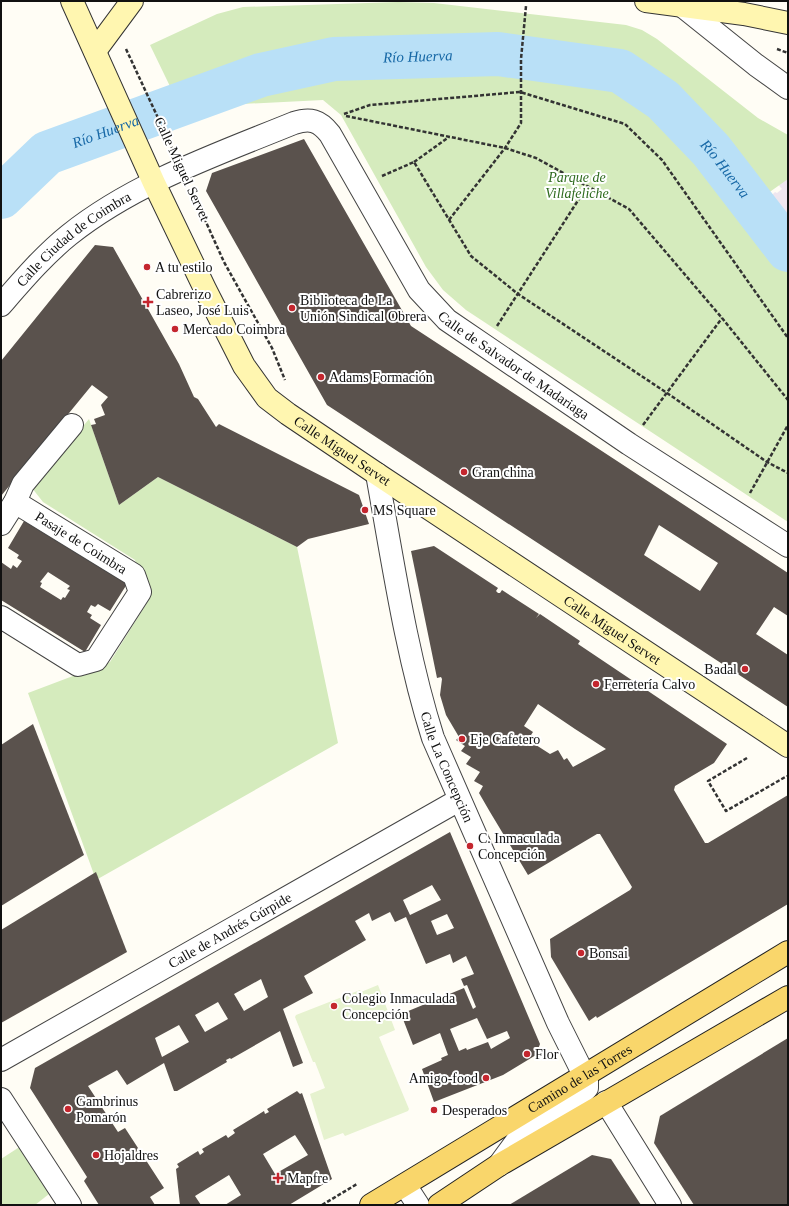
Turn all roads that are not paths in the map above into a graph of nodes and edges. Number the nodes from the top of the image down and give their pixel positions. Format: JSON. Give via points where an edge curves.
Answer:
{"nodes":[{"id":1,"x":72,"y":1,"type":"edge"},
{"id":2,"x":132,"y":1,"type":"edge"},
{"id":3,"x":646,"y":1,"type":"edge"},
{"id":4,"x":681,"y":5,"type":"junction"},
{"id":5,"x":788,"y":23,"type":"edge"},
{"id":6,"x":98,"y":58,"type":"junction"},
{"id":7,"x":788,"y":88,"type":"edge"},
{"id":8,"x":151,"y":176,"type":"junction"},
{"id":9,"x":1,"y":305,"type":"edge"},
{"id":10,"x":72,"y":425,"type":"dead end"},
{"id":11,"x":377,"y":474,"type":"junction"},
{"id":12,"x":15,"y":502,"type":"junction"},
{"id":13,"x":1,"y":524,"type":"edge"},
{"id":14,"x":788,"y":546,"type":"edge"},
{"id":15,"x":1,"y":617,"type":"edge"},
{"id":16,"x":788,"y":746,"type":"edge"},
{"id":17,"x":459,"y":800,"type":"junction"},
{"id":18,"x":788,"y":952,"type":"edge"},
{"id":19,"x":788,"y":997,"type":"edge"},
{"id":20,"x":1,"y":1060,"type":"edge"},
{"id":21,"x":585,"y":1076,"type":"junction"},
{"id":22,"x":1,"y":1098,"type":"edge"},
{"id":23,"x":606,"y":1102,"type":"junction"},
{"id":24,"x":499,"y":1165,"type":"junction"},
{"id":25,"x":405,"y":1185,"type":"junction"},
{"id":26,"x":70,"y":1205,"type":"edge"},
{"id":27,"x":371,"y":1205,"type":"edge"},
{"id":28,"x":418,"y":1205,"type":"edge"},
{"id":29,"x":439,"y":1205,"type":"edge"},
{"id":30,"x":670,"y":1205,"type":"edge"}],
"edges":[{"from":1,"to":6,"type":"main road","name":"Calle Miguel Servet"},
{"from":2,"to":6,"type":"main road"},
{"from":3,"to":4,"type":"main road"},
{"from":4,"to":5,"type":"main road"},
{"from":4,"to":7,"type":"street"},
{"from":6,"to":8,"type":"main road","name":"Calle Miguel Servet"},
{"from":8,"to":9,"type":"street","name":"Calle Ciudad de Coimbra","via":[[68,236]]},
{"from":8,"to":11,"type":"main road","name":"Calle Miguel Servet","via":[[208,296],[244,366],[259,389],[288,414]]},
{"from":8,"to":14,"type":"street","name":"Calle de Salvador de Madariaga","via":[[179,163],[304,119],[320,123],[330,134],[419,290],[447,320],[629,444]]},
{"from":10,"to":12,"type":"street","via":[[23,484]]},
{"from":11,"to":16,"type":"main road","name":"Calle Miguel Servet"},
{"from":11,"to":17,"type":"street","name":"Calle La Concepción","via":[[424,707]]},
{"from":12,"to":13,"type":"street"},
{"from":12,"to":15,"type":"street","name":"Pasaje de Coimbra","via":[[134,575],[140,592],[96,660],[78,665]]},
{"from":17,"to":20,"type":"street","name":"Calle de Andrés Gúrpide"},
{"from":17,"to":21,"type":"street","name":"Calle La Concepción","via":[[558,1023]]},
{"from":18,"to":21,"type":"main road","name":"Camino de las Torres"},
{"from":19,"to":23,"type":"main road"},
{"from":21,"to":24,"type":"street","via":[[587,1085],[584,1091],[521,1134]]},
{"from":21,"to":25,"type":"main road","name":"Camino de las Torres"},
{"from":22,"to":26,"type":"street"},
{"from":23,"to":24,"type":"main road"},
{"from":23,"to":30,"type":"street"},
{"from":24,"to":29,"type":"main road"},
{"from":25,"to":27,"type":"main road","name":"Camino de las Torres"},
{"from":25,"to":28,"type":"street"}]}
